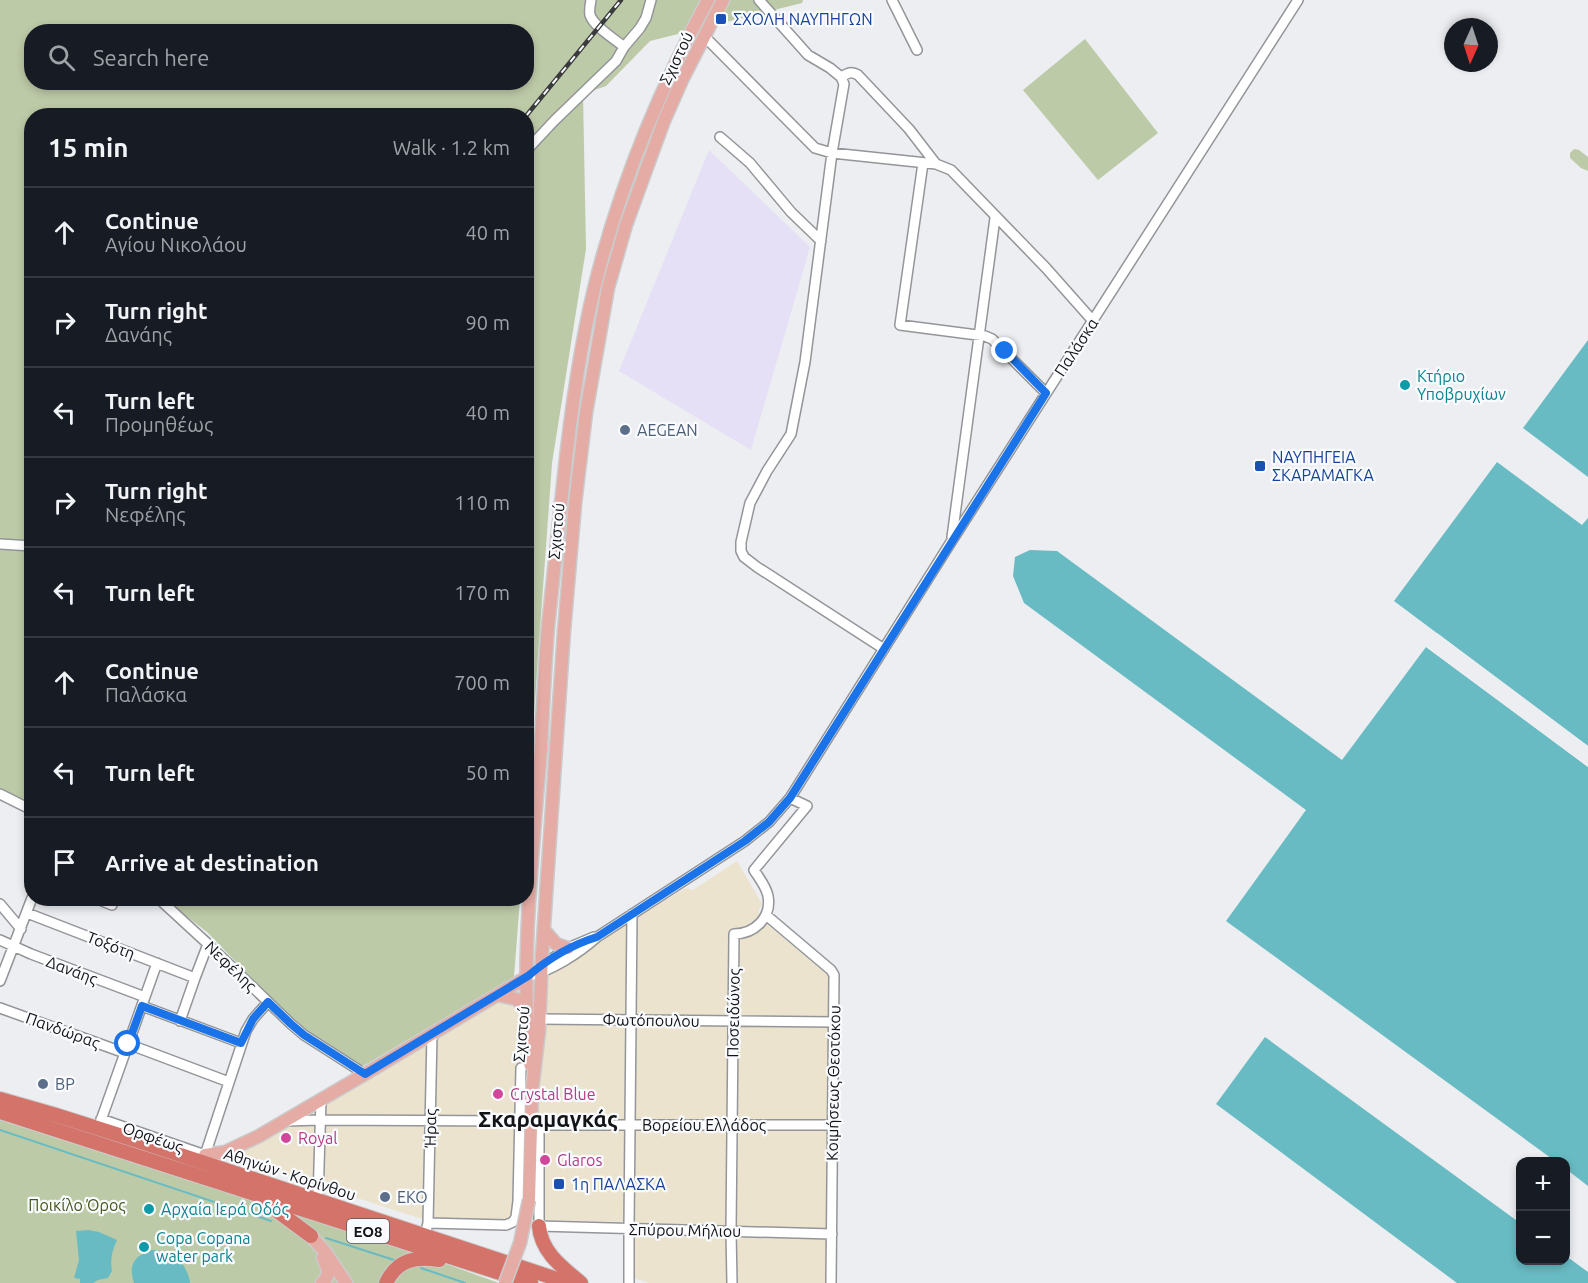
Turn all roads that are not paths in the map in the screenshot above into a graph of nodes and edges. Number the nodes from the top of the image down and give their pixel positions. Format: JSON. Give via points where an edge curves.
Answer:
{"nodes":[{"id":1,"x":591,"y":0,"type":"edge"},
{"id":2,"x":651,"y":0,"type":"edge"},
{"id":3,"x":708,"y":0,"type":"edge"},
{"id":4,"x":723,"y":0,"type":"edge"},
{"id":5,"x":759,"y":0,"type":"edge"},
{"id":6,"x":892,"y":0,"type":"edge"},
{"id":7,"x":1298,"y":0,"type":"edge"},
{"id":8,"x":704,"y":36,"type":"junction"},
{"id":9,"x":624,"y":47,"type":"junction"},
{"id":10,"x":917,"y":50,"type":"dead end"},
{"id":11,"x":841,"y":77,"type":"junction"},
{"id":12,"x":720,"y":137,"type":"dead end"},
{"id":13,"x":534,"y":142,"type":"edge"},
{"id":14,"x":832,"y":153,"type":"junction"},
{"id":15,"x":923,"y":163,"type":"junction"},
{"id":16,"x":936,"y":164,"type":"junction"},
{"id":17,"x":995,"y":218,"type":"junction"},
{"id":18,"x":821,"y":240,"type":"junction"},
{"id":19,"x":1093,"y":321,"type":"junction"},
{"id":20,"x":979,"y":335,"type":"junction"},
{"id":21,"x":1046,"y":393,"type":"junction"},
{"id":22,"x":951,"y":542,"type":"junction"},
{"id":23,"x":0,"y":544,"type":"edge"},
{"id":24,"x":24,"y":546,"type":"edge"},
{"id":25,"x":884,"y":649,"type":"junction"},
{"id":26,"x":0,"y":794,"type":"edge"},
{"id":27,"x":790,"y":798,"type":"junction"},
{"id":28,"x":24,"y":806,"type":"edge"},
{"id":29,"x":534,"y":833,"type":"edge"},
{"id":30,"x":0,"y":904,"type":"edge"},
{"id":31,"x":29,"y":906,"type":"edge"},
{"id":32,"x":167,"y":906,"type":"edge"},
{"id":33,"x":529,"y":906,"type":"edge"},
{"id":34,"x":27,"y":913,"type":"junction"},
{"id":35,"x":632,"y":914,"type":"junction"},
{"id":36,"x":766,"y":915,"type":"junction"},
{"id":37,"x":21,"y":929,"type":"junction"},
{"id":38,"x":544,"y":930,"type":"junction"},
{"id":39,"x":597,"y":937,"type":"junction"},
{"id":40,"x":0,"y":940,"type":"edge"},
{"id":41,"x":208,"y":944,"type":"junction"},
{"id":42,"x":14,"y":946,"type":"junction"},
{"id":43,"x":568,"y":948,"type":"junction"},
{"id":44,"x":157,"y":963,"type":"junction"},
{"id":45,"x":542,"y":969,"type":"junction"},
{"id":46,"x":528,"y":976,"type":"junction"},
{"id":47,"x":195,"y":978,"type":"junction"},
{"id":48,"x":0,"y":981,"type":"edge"},
{"id":49,"x":497,"y":995,"type":"junction"},
{"id":50,"x":143,"y":1002,"type":"junction"},
{"id":51,"x":268,"y":1002,"type":"junction"},
{"id":52,"x":0,"y":1008,"type":"edge"},
{"id":53,"x":527,"y":1008,"type":"junction"},
{"id":54,"x":631,"y":1020,"type":"junction"},
{"id":55,"x":180,"y":1021,"type":"junction"},
{"id":56,"x":733,"y":1021,"type":"junction"},
{"id":57,"x":834,"y":1022,"type":"junction"},
{"id":58,"x":535,"y":1028,"type":"junction"},
{"id":59,"x":432,"y":1034,"type":"junction"},
{"id":60,"x":241,"y":1043,"type":"junction"},
{"id":61,"x":126,"y":1049,"type":"junction"},
{"id":62,"x":521,"y":1068,"type":"joint"},
{"id":63,"x":365,"y":1074,"type":"junction"},
{"id":64,"x":229,"y":1082,"type":"junction"},
{"id":65,"x":0,"y":1099,"type":"edge"},
{"id":66,"x":321,"y":1100,"type":"junction"},
{"id":67,"x":0,"y":1112,"type":"edge"},
{"id":68,"x":320,"y":1120,"type":"junction"},
{"id":69,"x":431,"y":1120,"type":"junction"},
{"id":70,"x":521,"y":1121,"type":"junction"},
{"id":71,"x":284,"y":1122,"type":"junction"},
{"id":72,"x":100,"y":1124,"type":"junction"},
{"id":73,"x":539,"y":1125,"type":"junction"},
{"id":74,"x":630,"y":1125,"type":"junction"},
{"id":75,"x":732,"y":1125,"type":"junction"},
{"id":76,"x":833,"y":1125,"type":"junction"},
{"id":77,"x":141,"y":1142,"type":"junction"},
{"id":78,"x":205,"y":1155,"type":"junction"},
{"id":79,"x":254,"y":1194,"type":"junction"},
{"id":80,"x":318,"y":1200,"type":"junction"},
{"id":81,"x":539,"y":1226,"type":"junction"},
{"id":82,"x":629,"y":1228,"type":"junction"},
{"id":83,"x":426,"y":1229,"type":"junction"},
{"id":84,"x":731,"y":1231,"type":"junction"},
{"id":85,"x":832,"y":1234,"type":"junction"},
{"id":86,"x":311,"y":1236,"type":"junction"},
{"id":87,"x":483,"y":1267,"type":"junction"},
{"id":88,"x":322,"y":1283,"type":"edge"},
{"id":89,"x":346,"y":1283,"type":"edge"},
{"id":90,"x":386,"y":1283,"type":"edge"},
{"id":91,"x":505,"y":1283,"type":"edge"},
{"id":92,"x":531,"y":1283,"type":"edge"},
{"id":93,"x":569,"y":1283,"type":"edge"},
{"id":94,"x":581,"y":1283,"type":"edge"},
{"id":95,"x":629,"y":1283,"type":"edge"},
{"id":96,"x":732,"y":1283,"type":"edge"},
{"id":97,"x":831,"y":1283,"type":"edge"}],
"edges":[{"from":1,"to":9,"type":"street","via":[[591,19]]},
{"from":2,"to":9,"type":"street","via":[[646,18]]},
{"from":3,"to":29,"type":"main road","name":"Σχιστού","via":[[669,74],[637,153],[614,220],[587,322],[567,450],[548,629]]},
{"from":4,"to":8,"type":"main road","name":"Σχιστού"},
{"from":5,"to":11,"type":"street","via":[[808,55]]},
{"from":6,"to":10,"type":"street"},
{"from":7,"to":19,"type":"street","name":"Παλάσκα"},
{"from":8,"to":14,"type":"street","via":[[815,148]]},
{"from":8,"to":38,"type":"main road","name":"Σχιστού","via":[[664,122],[638,192],[611,276],[601,324],[575,504]]},
{"from":9,"to":13,"type":"street","via":[[604,74]]},
{"from":11,"to":14,"type":"street","via":[[844,84]]},
{"from":11,"to":16,"type":"street","via":[[852,72],[858,75]]},
{"from":12,"to":18,"type":"street","via":[[750,163],[791,212]]},
{"from":14,"to":15,"type":"street"},
{"from":14,"to":18,"type":"street"},
{"from":15,"to":16,"type":"street"},
{"from":15,"to":20,"type":"street","via":[[900,325]]},
{"from":16,"to":17,"type":"street","via":[[951,170]]},
{"from":17,"to":19,"type":"street"},
{"from":17,"to":20,"type":"street"},
{"from":18,"to":25,"type":"street","via":[[791,434],[750,503],[741,551],[757,567]]},
{"from":19,"to":21,"type":"street","name":"Παλάσκα"},
{"from":20,"to":21,"type":"street","via":[[992,339]]},
{"from":20,"to":22,"type":"street"},
{"from":21,"to":22,"type":"street","name":"Παλάσκα"},
{"from":22,"to":25,"type":"street","name":"Παλάσκα"},
{"from":23,"to":24,"type":"street"},
{"from":25,"to":27,"type":"street","name":"Παλάσκα"},
{"from":26,"to":28,"type":"street"},
{"from":27,"to":35,"type":"street","name":"Παλάσκα","via":[[756,832]]},
{"from":27,"to":36,"type":"street","via":[[807,806],[754,870],[767,894]]},
{"from":30,"to":37,"type":"street"},
{"from":31,"to":34,"type":"street"},
{"from":32,"to":41,"type":"street","name":"Νεφέλης"},
{"from":33,"to":46,"type":"main road","name":"Σχιστού"},
{"from":34,"to":37,"type":"street"},
{"from":34,"to":44,"type":"street","name":"Τοξότη"},
{"from":35,"to":39,"type":"street","name":"Παλάσκα"},
{"from":35,"to":54,"type":"street"},
{"from":36,"to":56,"type":"street","name":"Ποσειδώνος","via":[[754,929],[734,934]]},
{"from":36,"to":57,"type":"street","name":"Κοιμήσεως Θεοτόκου","via":[[832,971]]},
{"from":37,"to":42,"type":"street"},
{"from":38,"to":43,"type":"main road","via":[[556,944]]},
{"from":38,"to":45,"type":"main road","name":"Σχιστού"},
{"from":39,"to":43,"type":"street","name":"Παλάσκα"},
{"from":39,"to":45,"type":"street","name":"Παλάσκα","via":[[586,947]]},
{"from":40,"to":42,"type":"street","name":"Δανάης"},
{"from":41,"to":47,"type":"street"},
{"from":41,"to":51,"type":"street","name":"Νεφέλης"},
{"from":42,"to":48,"type":"street"},
{"from":42,"to":50,"type":"street","name":"Δανάης"},
{"from":43,"to":45,"type":"street","name":"Παλάσκα"},
{"from":44,"to":47,"type":"street","name":"Τοξότη"},
{"from":44,"to":50,"type":"street"},
{"from":45,"to":46,"type":"street","name":"Παλάσκα"},
{"from":45,"to":58,"type":"main road","name":"Σχιστού"},
{"from":46,"to":49,"type":"main road"},
{"from":46,"to":53,"type":"main road","name":"Σχιστού"},
{"from":47,"to":55,"type":"street"},
{"from":49,"to":53,"type":"main road","via":[[516,999]]},
{"from":49,"to":59,"type":"main road"},
{"from":50,"to":55,"type":"street","name":"Δανάης"},
{"from":50,"to":61,"type":"street"},
{"from":51,"to":60,"type":"street","via":[[253,1019]]},
{"from":51,"to":63,"type":"street","name":"Νεφέλης","via":[[304,1035]]},
{"from":52,"to":61,"type":"street","name":"Πανδώρας"},
{"from":53,"to":58,"type":"main road","name":"Σχιστού"},
{"from":54,"to":56,"type":"street","name":"Φωτόπουλου"},
{"from":54,"to":58,"type":"street","name":"Φωτόπουλου"},
{"from":54,"to":74,"type":"street"},
{"from":55,"to":60,"type":"street","name":"Δανάης"},
{"from":56,"to":57,"type":"street","name":"Φωτόπουλου"},
{"from":56,"to":75,"type":"street","name":"Ποσειδώνος"},
{"from":57,"to":76,"type":"street","name":"Κοιμήσεως Θεοτόκου"},
{"from":58,"to":62,"type":"main road"},
{"from":58,"to":73,"type":"main road"},
{"from":58,"to":91,"type":"main road","name":"Σχιστού","bridge":true,"via":[[529,1200],[520,1242]]},
{"from":59,"to":63,"type":"main road"},
{"from":59,"to":69,"type":"street","name":"Ήρας"},
{"from":60,"to":64,"type":"street"},
{"from":61,"to":64,"type":"street","name":"Πανδώρας"},
{"from":61,"to":72,"type":"street"},
{"from":62,"to":70,"type":"street","name":"Σχιστού"},
{"from":63,"to":66,"type":"main road"},
{"from":64,"to":78,"type":"street"},
{"from":65,"to":72,"type":"highway","name":"Αθηνών - Κορίνθου","number":"ΕΟ8"},
{"from":66,"to":68,"type":"street"},
{"from":66,"to":71,"type":"main road"},
{"from":67,"to":79,"type":"highway","name":"Αθηνών - Κορίνθου","number":"ΕΟ8"},
{"from":68,"to":69,"type":"street"},
{"from":68,"to":71,"type":"street"},
{"from":68,"to":80,"type":"street"},
{"from":69,"to":70,"type":"street"},
{"from":69,"to":83,"type":"street","name":"Ήρας"},
{"from":70,"to":83,"type":"street","name":"Σχιστού","via":[[518,1201],[513,1222]]},
{"from":71,"to":78,"type":"main road","via":[[225,1152]]},
{"from":72,"to":77,"type":"highway","name":"Αθηνών - Κορίνθου","number":"ΕΟ8"},
{"from":72,"to":78,"type":"street","name":"Ορφέως"},
{"from":73,"to":74,"type":"street","name":"Βορείου Ελλάδος"},
{"from":73,"to":81,"type":"street"},
{"from":74,"to":75,"type":"street","name":"Βορείου Ελλάδος"},
{"from":74,"to":82,"type":"street"},
{"from":75,"to":76,"type":"street","name":"Βορείου Ελλάδος"},
{"from":75,"to":84,"type":"street","name":"Ποσειδώνος"},
{"from":76,"to":85,"type":"street","name":"Κοιμήσεως Θεοτόκου"},
{"from":77,"to":78,"type":"highway"},
{"from":77,"to":80,"type":"highway","name":"Αθηνών - Κορίνθου","number":"ΕΟ8"},
{"from":79,"to":86,"type":"highway"},
{"from":79,"to":87,"type":"highway","name":"Αθηνών - Κορίνθου","number":"ΕΟ8"},
{"from":80,"to":83,"type":"highway","name":"Αθηνών - Κορίνθου","number":"ΕΟ8"},
{"from":81,"to":82,"type":"street","name":"Σπύρου Μήλιου"},
{"from":81,"to":94,"type":"highway","via":[[548,1252]]},
{"from":82,"to":84,"type":"street","name":"Σπύρου Μήλιου"},
{"from":82,"to":95,"type":"street"},
{"from":83,"to":93,"type":"highway","name":"Αθηνών - Κορίνθου","number":"ΕΟ8"},
{"from":84,"to":85,"type":"street","name":"Σπύρου Μήλιου"},
{"from":84,"to":96,"type":"street","name":"Ποσειδώνος"},
{"from":85,"to":97,"type":"street","name":"Κοιμήσεως Θεοτόκου"},
{"from":86,"to":88,"type":"main road","via":[[328,1267],[328,1276]]},
{"from":86,"to":89,"type":"main road"},
{"from":87,"to":90,"type":"highway","via":[[419,1258],[399,1266]]},
{"from":87,"to":92,"type":"highway","name":"Αθηνών - Κορίνθου","number":"ΕΟ8"}]}
